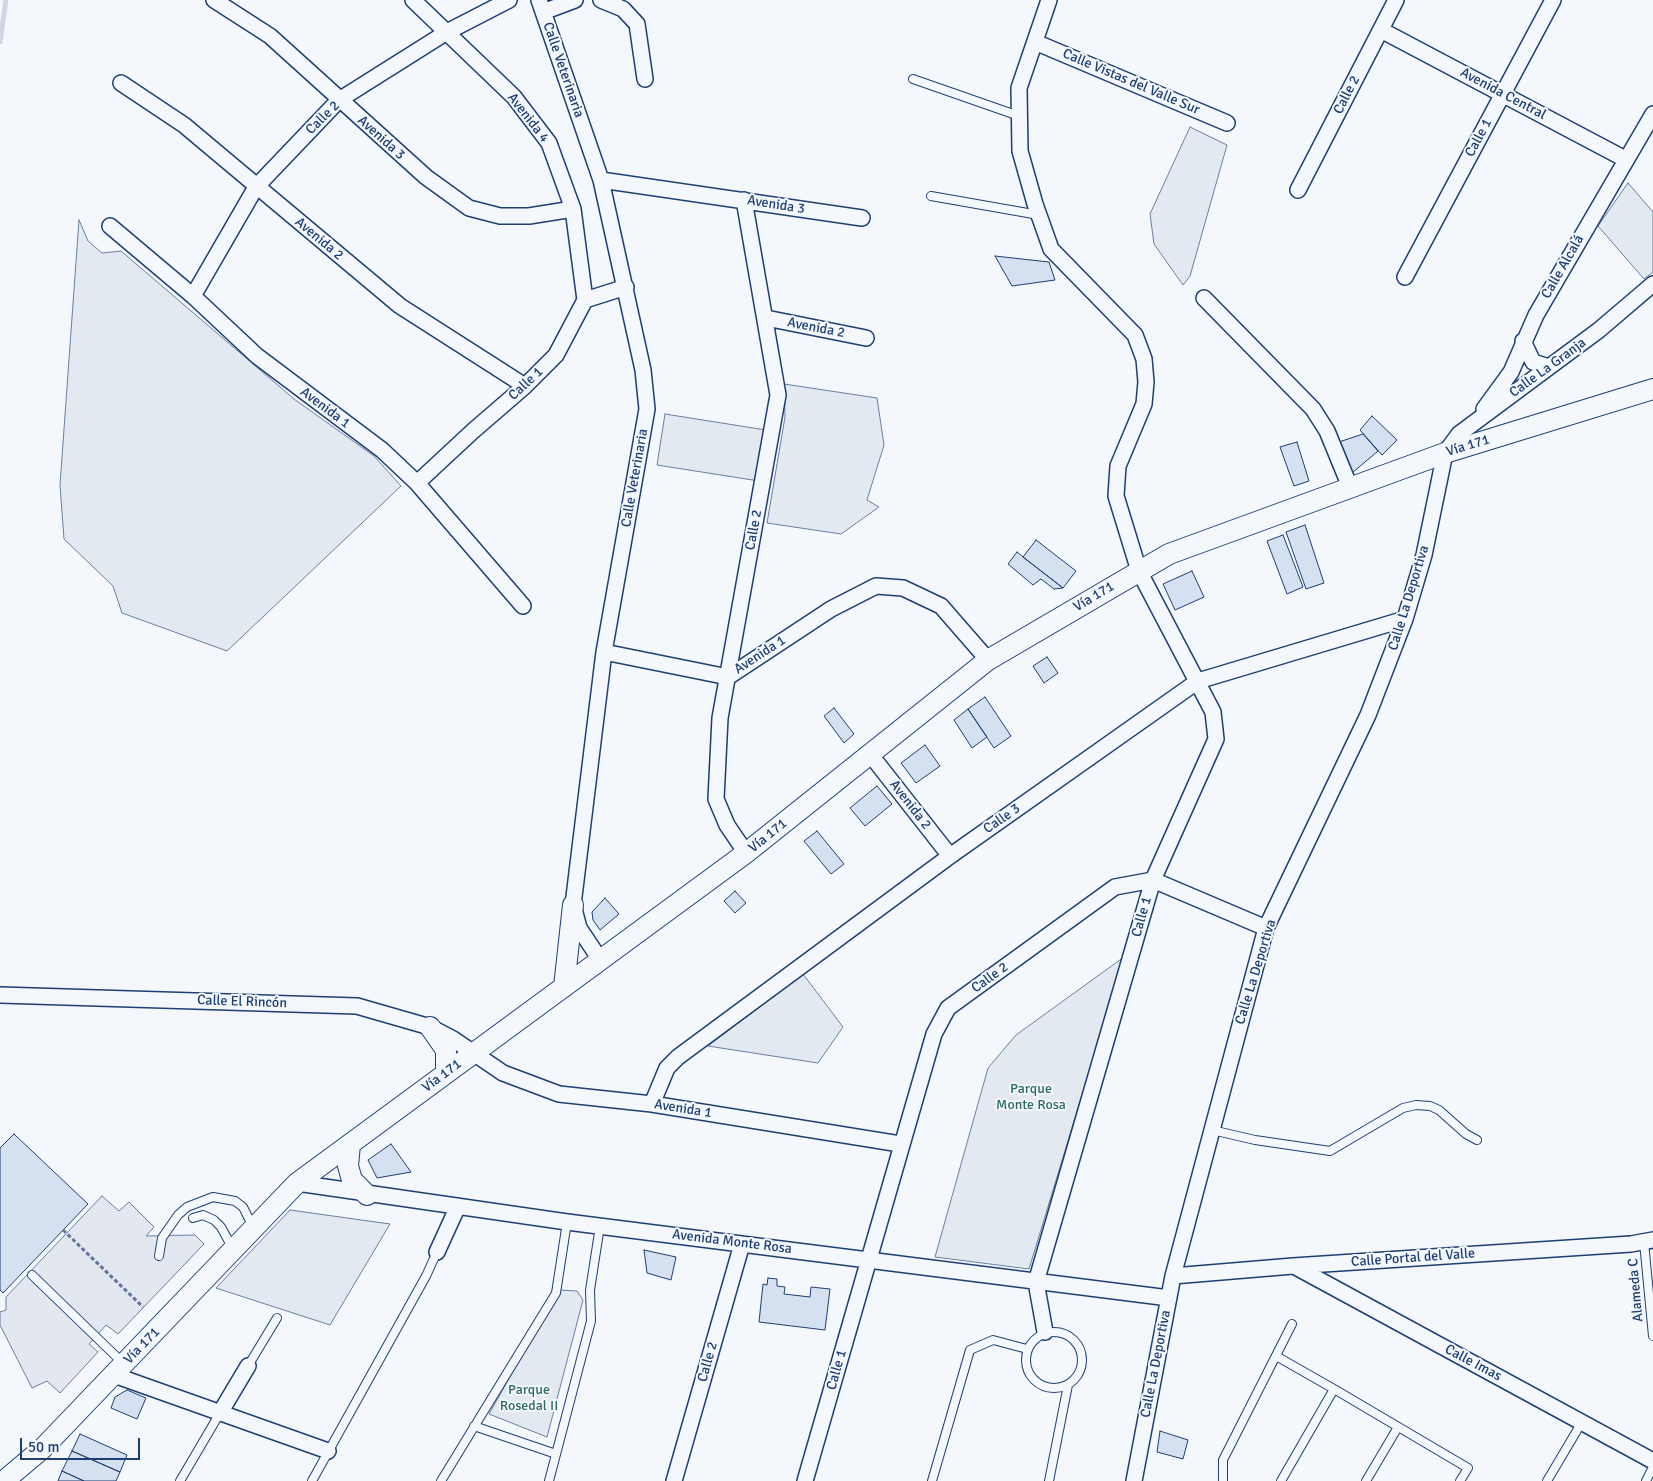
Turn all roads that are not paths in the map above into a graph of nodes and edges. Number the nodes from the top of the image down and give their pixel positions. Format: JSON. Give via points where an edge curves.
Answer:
{"nodes":[{"id":1,"x":214,"y":0,"type":"edge"},
{"id":2,"x":413,"y":0,"type":"edge"},
{"id":3,"x":509,"y":0,"type":"edge"},
{"id":4,"x":575,"y":0,"type":"edge"},
{"id":5,"x":601,"y":0,"type":"edge"},
{"id":6,"x":1049,"y":0,"type":"edge"},
{"id":7,"x":1396,"y":0,"type":"edge"},
{"id":8,"x":1553,"y":0,"type":"edge"},
{"id":9,"x":541,"y":6,"type":"edge"},
{"id":10,"x":1380,"y":30,"type":"junction"},
{"id":11,"x":447,"y":32,"type":"junction"},
{"id":12,"x":1035,"y":42,"type":"junction"},
{"id":13,"x":644,"y":79,"type":"dead end"},
{"id":14,"x":913,"y":79,"type":"dead end"},
{"id":15,"x":121,"y":83,"type":"dead end"},
{"id":16,"x":1502,"y":94,"type":"junction"},
{"id":17,"x":339,"y":100,"type":"junction"},
{"id":18,"x":1653,"y":114,"type":"edge"},
{"id":19,"x":1019,"y":116,"type":"junction"},
{"id":20,"x":1227,"y":122,"type":"dead end"},
{"id":21,"x":1625,"y":159,"type":"junction"},
{"id":22,"x":601,"y":180,"type":"junction"},
{"id":23,"x":256,"y":187,"type":"junction"},
{"id":24,"x":1298,"y":190,"type":"dead end"},
{"id":25,"x":930,"y":196,"type":"dead end"},
{"id":26,"x":744,"y":200,"type":"junction"},
{"id":27,"x":572,"y":209,"type":"junction"},
{"id":28,"x":1039,"y":215,"type":"junction"},
{"id":29,"x":862,"y":218,"type":"dead end"},
{"id":30,"x":110,"y":226,"type":"dead end"},
{"id":31,"x":1405,"y":277,"type":"dead end"},
{"id":32,"x":1653,"y":284,"type":"edge"},
{"id":33,"x":626,"y":287,"type":"junction"},
{"id":34,"x":192,"y":296,"type":"junction"},
{"id":35,"x":1204,"y":298,"type":"dead end"},
{"id":36,"x":585,"y":300,"type":"junction"},
{"id":37,"x":766,"y":318,"type":"junction"},
{"id":38,"x":866,"y":338,"type":"dead end"},
{"id":39,"x":1524,"y":341,"type":"junction"},
{"id":40,"x":1549,"y":367,"type":"junction"},
{"id":41,"x":525,"y":386,"type":"junction"},
{"id":42,"x":1653,"y":389,"type":"edge"},
{"id":43,"x":1476,"y":420,"type":"junction"},
{"id":44,"x":1445,"y":453,"type":"junction"},
{"id":45,"x":417,"y":484,"type":"junction"},
{"id":46,"x":1350,"y":487,"type":"junction"},
{"id":47,"x":1139,"y":570,"type":"junction"},
{"id":48,"x":523,"y":606,"type":"dead end"},
{"id":49,"x":1405,"y":619,"type":"junction"},
{"id":50,"x":604,"y":652,"type":"junction"},
{"id":51,"x":988,"y":660,"type":"junction"},
{"id":52,"x":728,"y":677,"type":"junction"},
{"id":53,"x":1198,"y":681,"type":"junction"},
{"id":54,"x":870,"y":754,"type":"junction"},
{"id":55,"x":746,"y":853,"type":"junction"},
{"id":56,"x":950,"y":856,"type":"junction"},
{"id":57,"x":1153,"y":880,"type":"junction"},
{"id":58,"x":573,"y":905,"type":"junction"},
{"id":59,"x":1266,"y":928,"type":"junction"},
{"id":60,"x":601,"y":961,"type":"junction"},
{"id":61,"x":564,"y":987,"type":"junction"},
{"id":62,"x":0,"y":995,"type":"edge"},
{"id":63,"x":430,"y":1027,"type":"junction"},
{"id":64,"x":474,"y":1052,"type":"junction"},
{"id":65,"x":446,"y":1073,"type":"junction"},
{"id":66,"x":652,"y":1104,"type":"junction"},
{"id":67,"x":1212,"y":1130,"type":"junction"},
{"id":68,"x":1476,"y":1140,"type":"dead end"},
{"id":69,"x":350,"y":1144,"type":"junction"},
{"id":70,"x":900,"y":1144,"type":"junction"},
{"id":71,"x":297,"y":1183,"type":"junction"},
{"id":72,"x":367,"y":1194,"type":"junction"},
{"id":73,"x":458,"y":1206,"type":"junction"},
{"id":74,"x":193,"y":1218,"type":"dead end"},
{"id":75,"x":566,"y":1222,"type":"junction"},
{"id":76,"x":600,"y":1226,"type":"junction"},
{"id":77,"x":253,"y":1229,"type":"junction"},
{"id":78,"x":1649,"y":1241,"type":"edge"},
{"id":79,"x":742,"y":1244,"type":"junction"},
{"id":80,"x":234,"y":1250,"type":"junction"},
{"id":81,"x":437,"y":1252,"type":"joint"},
{"id":82,"x":158,"y":1256,"type":"dead end"},
{"id":83,"x":870,"y":1259,"type":"junction"},
{"id":84,"x":1293,"y":1266,"type":"junction"},
{"id":85,"x":32,"y":1275,"type":"dead end"},
{"id":86,"x":1173,"y":1276,"type":"junction"},
{"id":87,"x":1036,"y":1282,"type":"junction"},
{"id":88,"x":1169,"y":1298,"type":"junction"},
{"id":89,"x":277,"y":1318,"type":"dead end"},
{"id":90,"x":1292,"y":1324,"type":"dead end"},
{"id":91,"x":1045,"y":1332,"type":"junction"},
{"id":92,"x":1653,"y":1336,"type":"edge"},
{"id":93,"x":1027,"y":1349,"type":"junction"},
{"id":94,"x":1276,"y":1356,"type":"junction"},
{"id":95,"x":248,"y":1366,"type":"joint"},
{"id":96,"x":119,"y":1370,"type":"junction"},
{"id":97,"x":1068,"y":1384,"type":"junction"},
{"id":98,"x":1334,"y":1389,"type":"junction"},
{"id":99,"x":220,"y":1413,"type":"junction"},
{"id":100,"x":1582,"y":1422,"type":"junction"},
{"id":101,"x":474,"y":1426,"type":"junction"},
{"id":102,"x":1398,"y":1428,"type":"junction"},
{"id":103,"x":328,"y":1451,"type":"junction"},
{"id":104,"x":556,"y":1454,"type":"junction"},
{"id":105,"x":1653,"y":1461,"type":"edge"},
{"id":106,"x":1653,"y":1467,"type":"edge"},
{"id":107,"x":4,"y":1481,"type":"edge"},
{"id":108,"x":180,"y":1481,"type":"edge"},
{"id":109,"x":312,"y":1481,"type":"edge"},
{"id":110,"x":442,"y":1481,"type":"edge"},
{"id":111,"x":549,"y":1481,"type":"edge"},
{"id":112,"x":674,"y":1481,"type":"edge"},
{"id":113,"x":805,"y":1481,"type":"edge"},
{"id":114,"x":932,"y":1481,"type":"edge"},
{"id":115,"x":1049,"y":1481,"type":"edge"},
{"id":116,"x":1134,"y":1481,"type":"edge"},
{"id":117,"x":1223,"y":1481,"type":"edge"},
{"id":118,"x":1281,"y":1481,"type":"edge"},
{"id":119,"x":1366,"y":1481,"type":"edge"},
{"id":120,"x":1460,"y":1481,"type":"edge"},
{"id":121,"x":1547,"y":1481,"type":"edge"},
{"id":122,"x":1646,"y":1481,"type":"edge"}],
"edges":[{"from":1,"to":17,"type":"street","name":"Avenida 3","via":[[270,36]]},
{"from":2,"to":11,"type":"street","name":"Avenida 4"},
{"from":3,"to":11,"type":"street","name":"Calle 2"},
{"from":4,"to":9,"type":"street"},
{"from":5,"to":13,"type":"street","via":[[624,9],[637,24]]},
{"from":6,"to":12,"type":"street","name":"Calle 1"},
{"from":7,"to":10,"type":"street","name":"Calle 2"},
{"from":8,"to":16,"type":"street","name":"Calle 1"},
{"from":9,"to":22,"type":"street","name":"Calle Veterinaria"},
{"from":10,"to":16,"type":"street","name":"Avenida Central"},
{"from":10,"to":24,"type":"street","name":"Calle 2"},
{"from":11,"to":17,"type":"street","name":"Calle 2"},
{"from":11,"to":27,"type":"street","name":"Avenida 4","via":[[514,97],[549,143]]},
{"from":12,"to":19,"type":"street","name":"Calle 1","via":[[1019,88]]},
{"from":12,"to":20,"type":"street","name":"Calle Vistas del Valle Sur"},
{"from":14,"to":19,"type":"lane"},
{"from":15,"to":23,"type":"street","name":"Avenida 2","via":[[184,125]]},
{"from":16,"to":21,"type":"street","name":"Avenida Central"},
{"from":16,"to":31,"type":"street","name":"Calle 1"},
{"from":17,"to":23,"type":"street","name":"Calle 2"},
{"from":17,"to":27,"type":"street","name":"Avenida 3","via":[[426,177],[469,208],[500,216],[529,216]]},
{"from":18,"to":21,"type":"street","name":"Calle Alcalá"},
{"from":19,"to":28,"type":"street","name":"Calle 1","via":[[1020,150]]},
{"from":21,"to":39,"type":"street","name":"Calle Alcalá"},
{"from":22,"to":26,"type":"street","name":"Avenida 3"},
{"from":22,"to":33,"type":"street","name":"Calle Veterinaria"},
{"from":23,"to":34,"type":"street","name":"Calle 2"},
{"from":23,"to":41,"type":"street","name":"Avenida 2","via":[[400,306]]},
{"from":25,"to":28,"type":"lane"},
{"from":26,"to":29,"type":"street","name":"Avenida 3"},
{"from":26,"to":37,"type":"street","name":"Calle 2"},
{"from":27,"to":36,"type":"street","name":"Avenida 4"},
{"from":28,"to":47,"type":"street","name":"Calle 1","via":[[1052,249],[1136,335],[1144,359],[1144,404],[1118,466],[1116,496]]},
{"from":30,"to":34,"type":"street","name":"Avenida 1"},
{"from":32,"to":40,"type":"street","name":"Calle La Granja"},
{"from":33,"to":36,"type":"street"},
{"from":33,"to":50,"type":"street","name":"Calle Veterinaria","via":[[643,370],[647,409]]},
{"from":34,"to":45,"type":"street","name":"Avenida 1","via":[[257,356],[382,450]]},
{"from":35,"to":46,"type":"street","via":[[1313,408],[1327,431]]},
{"from":36,"to":41,"type":"street","name":"Calle 1","via":[[556,355]]},
{"from":37,"to":38,"type":"street","name":"Avenida 2"},
{"from":37,"to":52,"type":"street","name":"Calle 2","via":[[778,395]]},
{"from":39,"to":40,"type":"street","via":[[1533,362]]},
{"from":39,"to":43,"type":"street","name":"Calle Alcalá","via":[[1511,372]]},
{"from":40,"to":43,"type":"street","name":"Calle La Granja"},
{"from":41,"to":45,"type":"street","name":"Calle 1"},
{"from":42,"to":44,"type":"main road","name":"Vía 171"},
{"from":43,"to":44,"type":"street","name":"Calle La Granja","via":[[1459,434]]},
{"from":44,"to":46,"type":"main road","name":"Vía 171"},
{"from":44,"to":49,"type":"street","name":"Calle La Deportiva","via":[[1424,555]]},
{"from":45,"to":48,"type":"street","name":"Avenida 1"},
{"from":46,"to":47,"type":"main road","name":"Vía 171","via":[[1169,554]]},
{"from":47,"to":51,"type":"main road","name":"Vía 171"},
{"from":47,"to":53,"type":"street","name":"Calle 1"},
{"from":49,"to":53,"type":"street","name":"Calle 3"},
{"from":49,"to":59,"type":"street","name":"Calle La Deportiva","via":[[1368,715]]},
{"from":50,"to":52,"type":"street","name":"Avenida 1"},
{"from":50,"to":58,"type":"street","name":"Calle Veterinaria"},
{"from":51,"to":52,"type":"street","name":"Avenida 1","via":[[941,606],[903,588],[876,586],[831,609]]},
{"from":51,"to":54,"type":"main road","name":"Vía 171"},
{"from":52,"to":55,"type":"street","name":"Calle 2","via":[[720,718],[716,799],[727,825]]},
{"from":53,"to":56,"type":"street","name":"Calle 3"},
{"from":53,"to":57,"type":"street","name":"Calle 1","via":[[1213,712],[1216,739]]},
{"from":54,"to":55,"type":"main road","name":"Vía 171"},
{"from":54,"to":56,"type":"street","name":"Avenida 2"},
{"from":55,"to":60,"type":"main road","name":"Vía 171"},
{"from":56,"to":66,"type":"street","name":"Calle 3","via":[[678,1057],[667,1068]]},
{"from":57,"to":59,"type":"street"},
{"from":57,"to":70,"type":"street","name":"Calle 2","via":[[1115,887],[948,1008],[934,1034]]},
{"from":57,"to":87,"type":"street","name":"Calle 1"},
{"from":58,"to":60,"type":"street","name":"Calle Veterinaria","via":[[578,928]]},
{"from":58,"to":61,"type":"main road"},
{"from":59,"to":67,"type":"street","name":"Calle La Deportiva"},
{"from":60,"to":61,"type":"main road","name":"Vía 171"},
{"from":61,"to":64,"type":"main road","name":"Vía 171"},
{"from":62,"to":63,"type":"street","name":"Calle El Rincón","via":[[357,1006]]},
{"from":63,"to":64,"type":"street","name":"Calle El Rincón"},
{"from":63,"to":65,"type":"main road","via":[[446,1050]]},
{"from":64,"to":65,"type":"main road","name":"Vía 171"},
{"from":64,"to":66,"type":"street","name":"Avenida 1","via":[[502,1073],[559,1094]]},
{"from":65,"to":69,"type":"main road","name":"Vía 171"},
{"from":66,"to":70,"type":"street","name":"Avenida 1"},
{"from":67,"to":68,"type":"lane","via":[[1330,1152],[1403,1108],[1416,1105],[1438,1110]]},
{"from":67,"to":86,"type":"street","name":"Calle La Deportiva"},
{"from":69,"to":71,"type":"main road","name":"Vía 171"},
{"from":69,"to":72,"type":"main road","via":[[348,1166],[352,1180]]},
{"from":70,"to":83,"type":"street","name":"Calle 2"},
{"from":71,"to":72,"type":"street","name":"Avenida Monte Rosa"},
{"from":71,"to":77,"type":"main road","name":"Vía 171"},
{"from":72,"to":73,"type":"street","name":"Avenida Monte Rosa"},
{"from":73,"to":75,"type":"street","name":"Avenida Monte Rosa"},
{"from":73,"to":81,"type":"street"},
{"from":74,"to":80,"type":"lane","via":[[203,1215],[214,1220],[222,1227]]},
{"from":75,"to":76,"type":"street","name":"Avenida Monte Rosa"},
{"from":75,"to":101,"type":"lane","via":[[556,1293]]},
{"from":76,"to":79,"type":"street","name":"Avenida Monte Rosa"},
{"from":76,"to":104,"type":"lane","via":[[590,1290],[590,1322]]},
{"from":77,"to":80,"type":"main road","name":"Vía 171"},
{"from":77,"to":82,"type":"lane","via":[[243,1207],[235,1201],[213,1197],[187,1207],[178,1215],[162,1238]]},
{"from":78,"to":84,"type":"street","name":"Calle Portal del Valle"},
{"from":78,"to":92,"type":"lane","name":"Alameda C"},
{"from":79,"to":83,"type":"street","name":"Avenida Monte Rosa"},
{"from":79,"to":112,"type":"street","name":"Calle 2"},
{"from":80,"to":96,"type":"main road","name":"Vía 171"},
{"from":81,"to":103,"type":"lane"},
{"from":83,"to":87,"type":"street","name":"Avenida Monte Rosa"},
{"from":83,"to":113,"type":"street","name":"Calle 1"},
{"from":84,"to":86,"type":"street","name":"Calle Portal del Valle"},
{"from":84,"to":100,"type":"street","name":"Calle Imas"},
{"from":85,"to":96,"type":"lane"},
{"from":86,"to":88,"type":"street","name":"Calle La Deportiva"},
{"from":87,"to":88,"type":"street","name":"Avenida Monte Rosa"},
{"from":87,"to":91,"type":"street"},
{"from":88,"to":116,"type":"street","name":"Calle La Deportiva"},
{"from":89,"to":95,"type":"lane"},
{"from":90,"to":94,"type":"lane"},
{"from":91,"to":93,"type":"lane","via":[[1036,1337]]},
{"from":91,"to":97,"type":"lane","via":[[1059,1331],[1071,1337],[1082,1352],[1080,1372]]},
{"from":93,"to":97,"type":"lane","via":[[1027,1369],[1040,1384],[1049,1388]]},
{"from":93,"to":114,"type":"lane","via":[[993,1340],[970,1350]]},
{"from":94,"to":98,"type":"lane"},
{"from":94,"to":117,"type":"lane","via":[[1222,1460]]},
{"from":95,"to":99,"type":"street"},
{"from":96,"to":99,"type":"street"},
{"from":96,"to":107,"type":"main road","name":"Vía 171","via":[[43,1448]]},
{"from":97,"to":115,"type":"lane"},
{"from":98,"to":102,"type":"lane"},
{"from":98,"to":118,"type":"lane"},
{"from":99,"to":103,"type":"street"},
{"from":99,"to":108,"type":"lane"},
{"from":100,"to":105,"type":"street","name":"Calle Imas"},
{"from":100,"to":121,"type":"lane"},
{"from":101,"to":104,"type":"lane"},
{"from":101,"to":110,"type":"lane"},
{"from":102,"to":119,"type":"lane"},
{"from":102,"to":120,"type":"lane","via":[[1468,1468]]},
{"from":103,"to":109,"type":"lane"},
{"from":104,"to":111,"type":"lane"},
{"from":106,"to":122,"type":"lane"}]}
